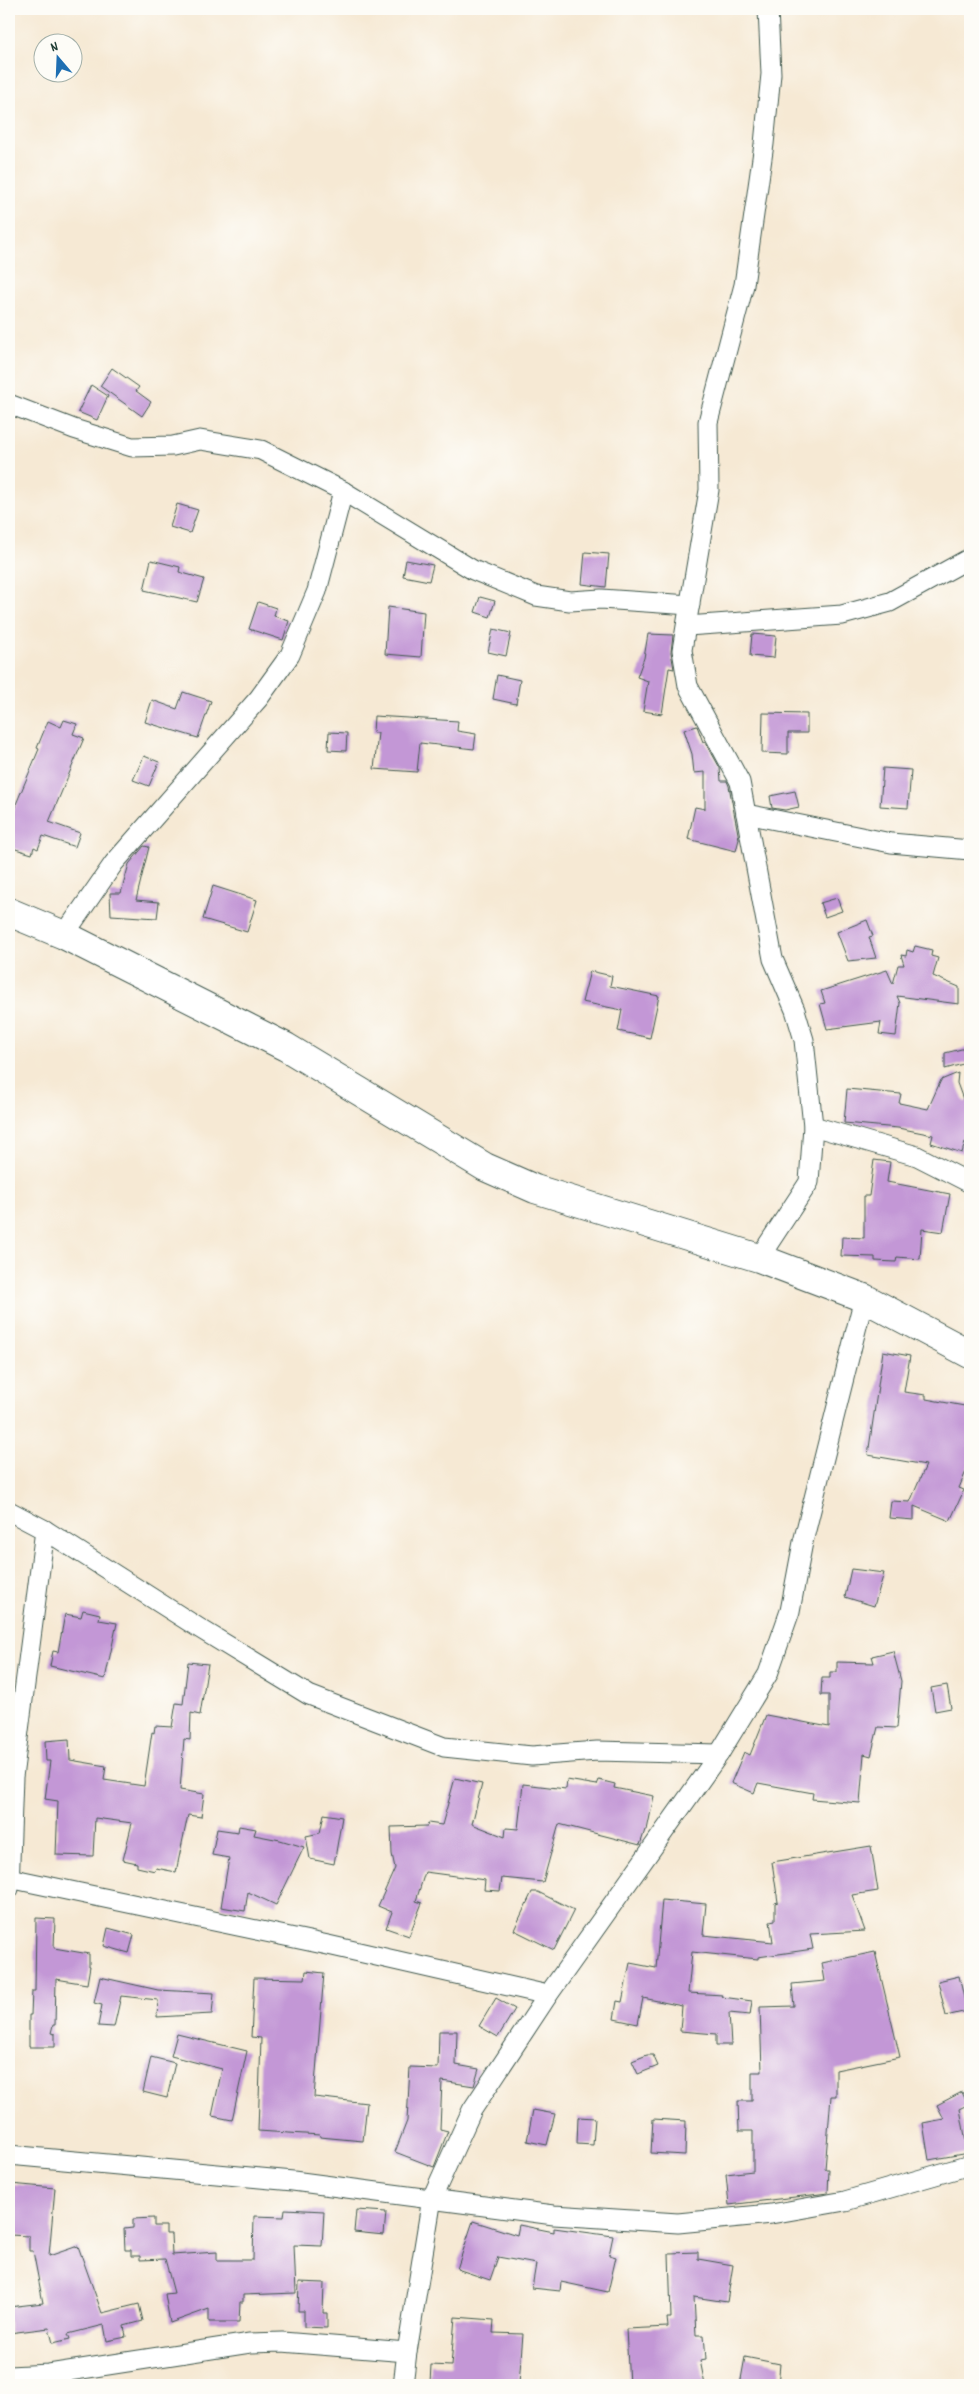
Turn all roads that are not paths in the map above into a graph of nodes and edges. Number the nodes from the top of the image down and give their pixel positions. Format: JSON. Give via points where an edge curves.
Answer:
{"nodes":[{"id":1,"x":768,"y":9,"type":"edge"},
{"id":2,"x":9,"y":404,"type":"edge"},
{"id":3,"x":343,"y":491,"type":"junction"},
{"id":4,"x":970,"y":558,"type":"edge"},
{"id":5,"x":690,"y":605,"type":"junction"},
{"id":6,"x":687,"y":626,"type":"junction"},
{"id":7,"x":746,"y":814,"type":"junction"},
{"id":8,"x":970,"y":850,"type":"edge"},
{"id":9,"x":9,"y":912,"type":"edge"},
{"id":10,"x":64,"y":935,"type":"junction"},
{"id":11,"x":813,"y":1126,"type":"junction"},
{"id":12,"x":970,"y":1183,"type":"edge"},
{"id":13,"x":759,"y":1258,"type":"junction"},
{"id":14,"x":864,"y":1298,"type":"junction"},
{"id":15,"x":970,"y":1354,"type":"edge"},
{"id":16,"x":9,"y":1511,"type":"edge"},
{"id":17,"x":45,"y":1530,"type":"junction"},
{"id":18,"x":719,"y":1754,"type":"junction"},
{"id":19,"x":9,"y":1882,"type":"edge"},
{"id":20,"x":548,"y":1995,"type":"junction"},
{"id":21,"x":9,"y":2155,"type":"edge"},
{"id":22,"x":970,"y":2165,"type":"edge"},
{"id":23,"x":432,"y":2198,"type":"junction"},
{"id":24,"x":407,"y":2352,"type":"junction"},
{"id":25,"x":9,"y":2376,"type":"edge"},
{"id":26,"x":403,"y":2385,"type":"edge"}],
"edges":[{"from":1,"to":5,"type":"street","via":[[771,74],[764,144],[744,285],[708,422],[709,490]]},
{"from":2,"to":3,"type":"street","via":[[132,447],[173,446],[200,440],[260,450]]},
{"from":3,"to":5,"type":"street","via":[[473,570],[536,596]]},
{"from":3,"to":10,"type":"street","via":[[317,591],[290,655],[259,698],[114,863]]},
{"from":4,"to":6,"type":"street","via":[[890,602],[842,615]]},
{"from":5,"to":6,"type":"street"},
{"from":6,"to":7,"type":"street","via":[[682,650],[688,686],[740,782]]},
{"from":7,"to":8,"type":"street","via":[[892,843]]},
{"from":7,"to":11,"type":"street","via":[[773,959],[804,1040]]},
{"from":9,"to":10,"type":"highway"},
{"from":10,"to":13,"type":"highway","via":[[286,1047],[485,1166],[535,1189]]},
{"from":11,"to":12,"type":"street","via":[[917,1156]]},
{"from":11,"to":13,"type":"street","via":[[809,1182]]},
{"from":13,"to":14,"type":"highway"},
{"from":14,"to":15,"type":"highway"},
{"from":14,"to":18,"type":"street","via":[[803,1542],[790,1611],[768,1674]]},
{"from":16,"to":17,"type":"street"},
{"from":17,"to":18,"type":"street","via":[[309,1696],[444,1747],[532,1756],[598,1752]]},
{"from":17,"to":19,"type":"street","via":[[13,1777]]},
{"from":18,"to":20,"type":"street"},
{"from":19,"to":20,"type":"street","via":[[328,1945]]},
{"from":20,"to":23,"type":"street","via":[[472,2110]]},
{"from":21,"to":23,"type":"street","via":[[293,2181]]},
{"from":22,"to":23,"type":"street","via":[[845,2201],[771,2214],[678,2223],[554,2215]]},
{"from":23,"to":24,"type":"street"},
{"from":24,"to":25,"type":"street","via":[[282,2342],[250,2343],[49,2374]]},
{"from":24,"to":26,"type":"street"}]}
